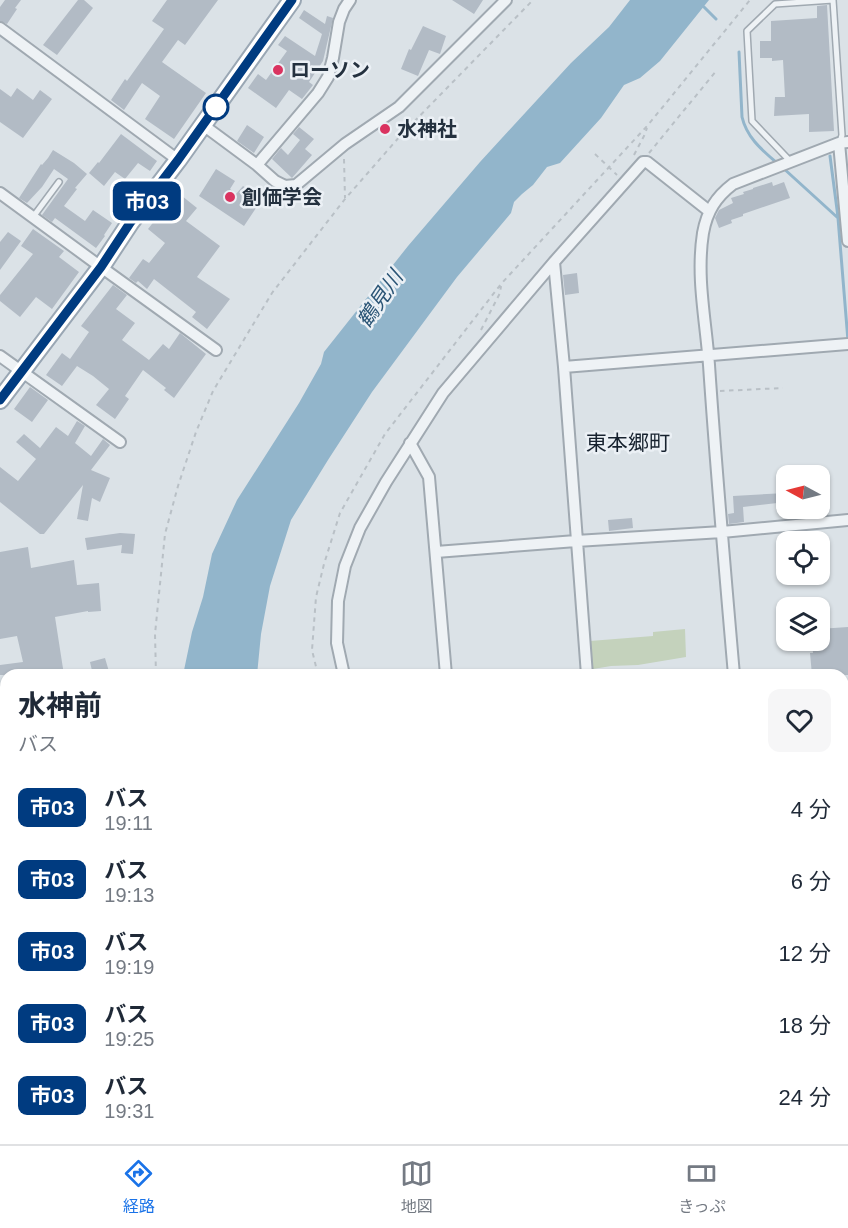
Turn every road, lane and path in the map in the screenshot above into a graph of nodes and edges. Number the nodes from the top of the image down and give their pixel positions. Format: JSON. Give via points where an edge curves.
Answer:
{"nodes":[{"id":1,"x":292,"y":0,"type":"edge"},
{"id":2,"x":350,"y":0,"type":"edge"},
{"id":3,"x":533,"y":0,"type":"edge"},
{"id":4,"x":833,"y":0,"type":"edge"},
{"id":5,"x":499,"y":2,"type":"edge"},
{"id":6,"x":0,"y":28,"type":"edge"},
{"id":7,"x":717,"y":70,"type":"dead end"},
{"id":8,"x":203,"y":125,"type":"junction"},
{"id":9,"x":648,"y":125,"type":"dead end"},
{"id":10,"x":844,"y":142,"type":"edge"},
{"id":11,"x":345,"y":144,"type":"junction"},
{"id":12,"x":595,"y":154,"type":"dead end"},
{"id":13,"x":633,"y":157,"type":"dead end"},
{"id":14,"x":178,"y":160,"type":"junction"},
{"id":15,"x":645,"y":161,"type":"junction"},
{"id":16,"x":785,"y":164,"type":"junction"},
{"id":17,"x":257,"y":165,"type":"junction"},
{"id":18,"x":621,"y":179,"type":"dead end"},
{"id":19,"x":59,"y":182,"type":"dead end"},
{"id":20,"x":0,"y":193,"type":"edge"},
{"id":21,"x":345,"y":199,"type":"junction"},
{"id":22,"x":709,"y":212,"type":"junction"},
{"id":23,"x":33,"y":217,"type":"junction"},
{"id":24,"x":848,"y":241,"type":"edge"},
{"id":25,"x":554,"y":262,"type":"junction"},
{"id":26,"x":101,"y":267,"type":"junction"},
{"id":27,"x":501,"y":284,"type":"dead end"},
{"id":28,"x":481,"y":330,"type":"dead end"},
{"id":29,"x":846,"y":344,"type":"edge"},
{"id":30,"x":216,"y":350,"type":"dead end"},
{"id":31,"x":0,"y":356,"type":"edge"},
{"id":32,"x":708,"y":356,"type":"junction"},
{"id":33,"x":564,"y":367,"type":"junction"},
{"id":34,"x":22,"y":371,"type":"junction"},
{"id":35,"x":783,"y":388,"type":"dead end"},
{"id":36,"x":711,"y":392,"type":"junction"},
{"id":37,"x":0,"y":400,"type":"edge"},
{"id":38,"x":120,"y":442,"type":"dead end"},
{"id":39,"x":410,"y":443,"type":"junction"},
{"id":40,"x":848,"y":520,"type":"edge"},
{"id":41,"x":722,"y":532,"type":"junction"},
{"id":42,"x":576,"y":541,"type":"junction"},
{"id":43,"x":436,"y":552,"type":"junction"},
{"id":44,"x":156,"y":669,"type":"edge"},
{"id":45,"x":343,"y":669,"type":"edge"},
{"id":46,"x":446,"y":669,"type":"edge"},
{"id":47,"x":587,"y":669,"type":"edge"},
{"id":48,"x":733,"y":669,"type":"edge"}],
"edges":[{"from":1,"to":8,"type":"main road"},
{"from":2,"to":17,"type":"street","via":[[339,22],[328,77]]},
{"from":3,"to":21,"type":"path","via":[[401,135]]},
{"from":4,"to":10,"type":"lane"},
{"from":4,"to":16,"type":"lane","via":[[775,4],[747,31],[752,121]]},
{"from":5,"to":11,"type":"street","via":[[399,107]]},
{"from":6,"to":14,"type":"street"},
{"from":7,"to":15,"type":"path"},
{"from":8,"to":14,"type":"main road"},
{"from":8,"to":17,"type":"street"},
{"from":9,"to":13,"type":"path"},
{"from":10,"to":16,"type":"street"},
{"from":10,"to":24,"type":"street"},
{"from":11,"to":17,"type":"street","via":[[296,185],[285,186],[275,181]]},
{"from":11,"to":21,"type":"path"},
{"from":12,"to":18,"type":"path"},
{"from":14,"to":26,"type":"main road"},
{"from":15,"to":22,"type":"street"},
{"from":15,"to":25,"type":"street"},
{"from":16,"to":22,"type":"street","via":[[733,184],[720,194]]},
{"from":19,"to":23,"type":"lane"},
{"from":20,"to":23,"type":"street"},
{"from":21,"to":44,"type":"path","via":[[272,292],[213,391],[199,423],[165,534],[154,634]]},
{"from":22,"to":32,"type":"street","via":[[703,231],[700,285]]},
{"from":23,"to":26,"type":"street"},
{"from":25,"to":33,"type":"street"},
{"from":25,"to":39,"type":"street","via":[[443,393]]},
{"from":26,"to":30,"type":"street"},
{"from":26,"to":34,"type":"main road"},
{"from":27,"to":28,"type":"path"},
{"from":29,"to":32,"type":"street"},
{"from":31,"to":34,"type":"street"},
{"from":32,"to":33,"type":"street"},
{"from":32,"to":36,"type":"street"},
{"from":33,"to":42,"type":"street"},
{"from":34,"to":37,"type":"main road"},
{"from":34,"to":38,"type":"street"},
{"from":35,"to":36,"type":"path"},
{"from":36,"to":41,"type":"street"},
{"from":39,"to":43,"type":"street","via":[[429,477]]},
{"from":39,"to":45,"type":"street","via":[[360,528],[345,566],[338,601],[337,643]]},
{"from":40,"to":41,"type":"street"},
{"from":41,"to":42,"type":"street"},
{"from":41,"to":48,"type":"street"},
{"from":42,"to":43,"type":"street"},
{"from":42,"to":47,"type":"street"},
{"from":43,"to":46,"type":"street"}]}
